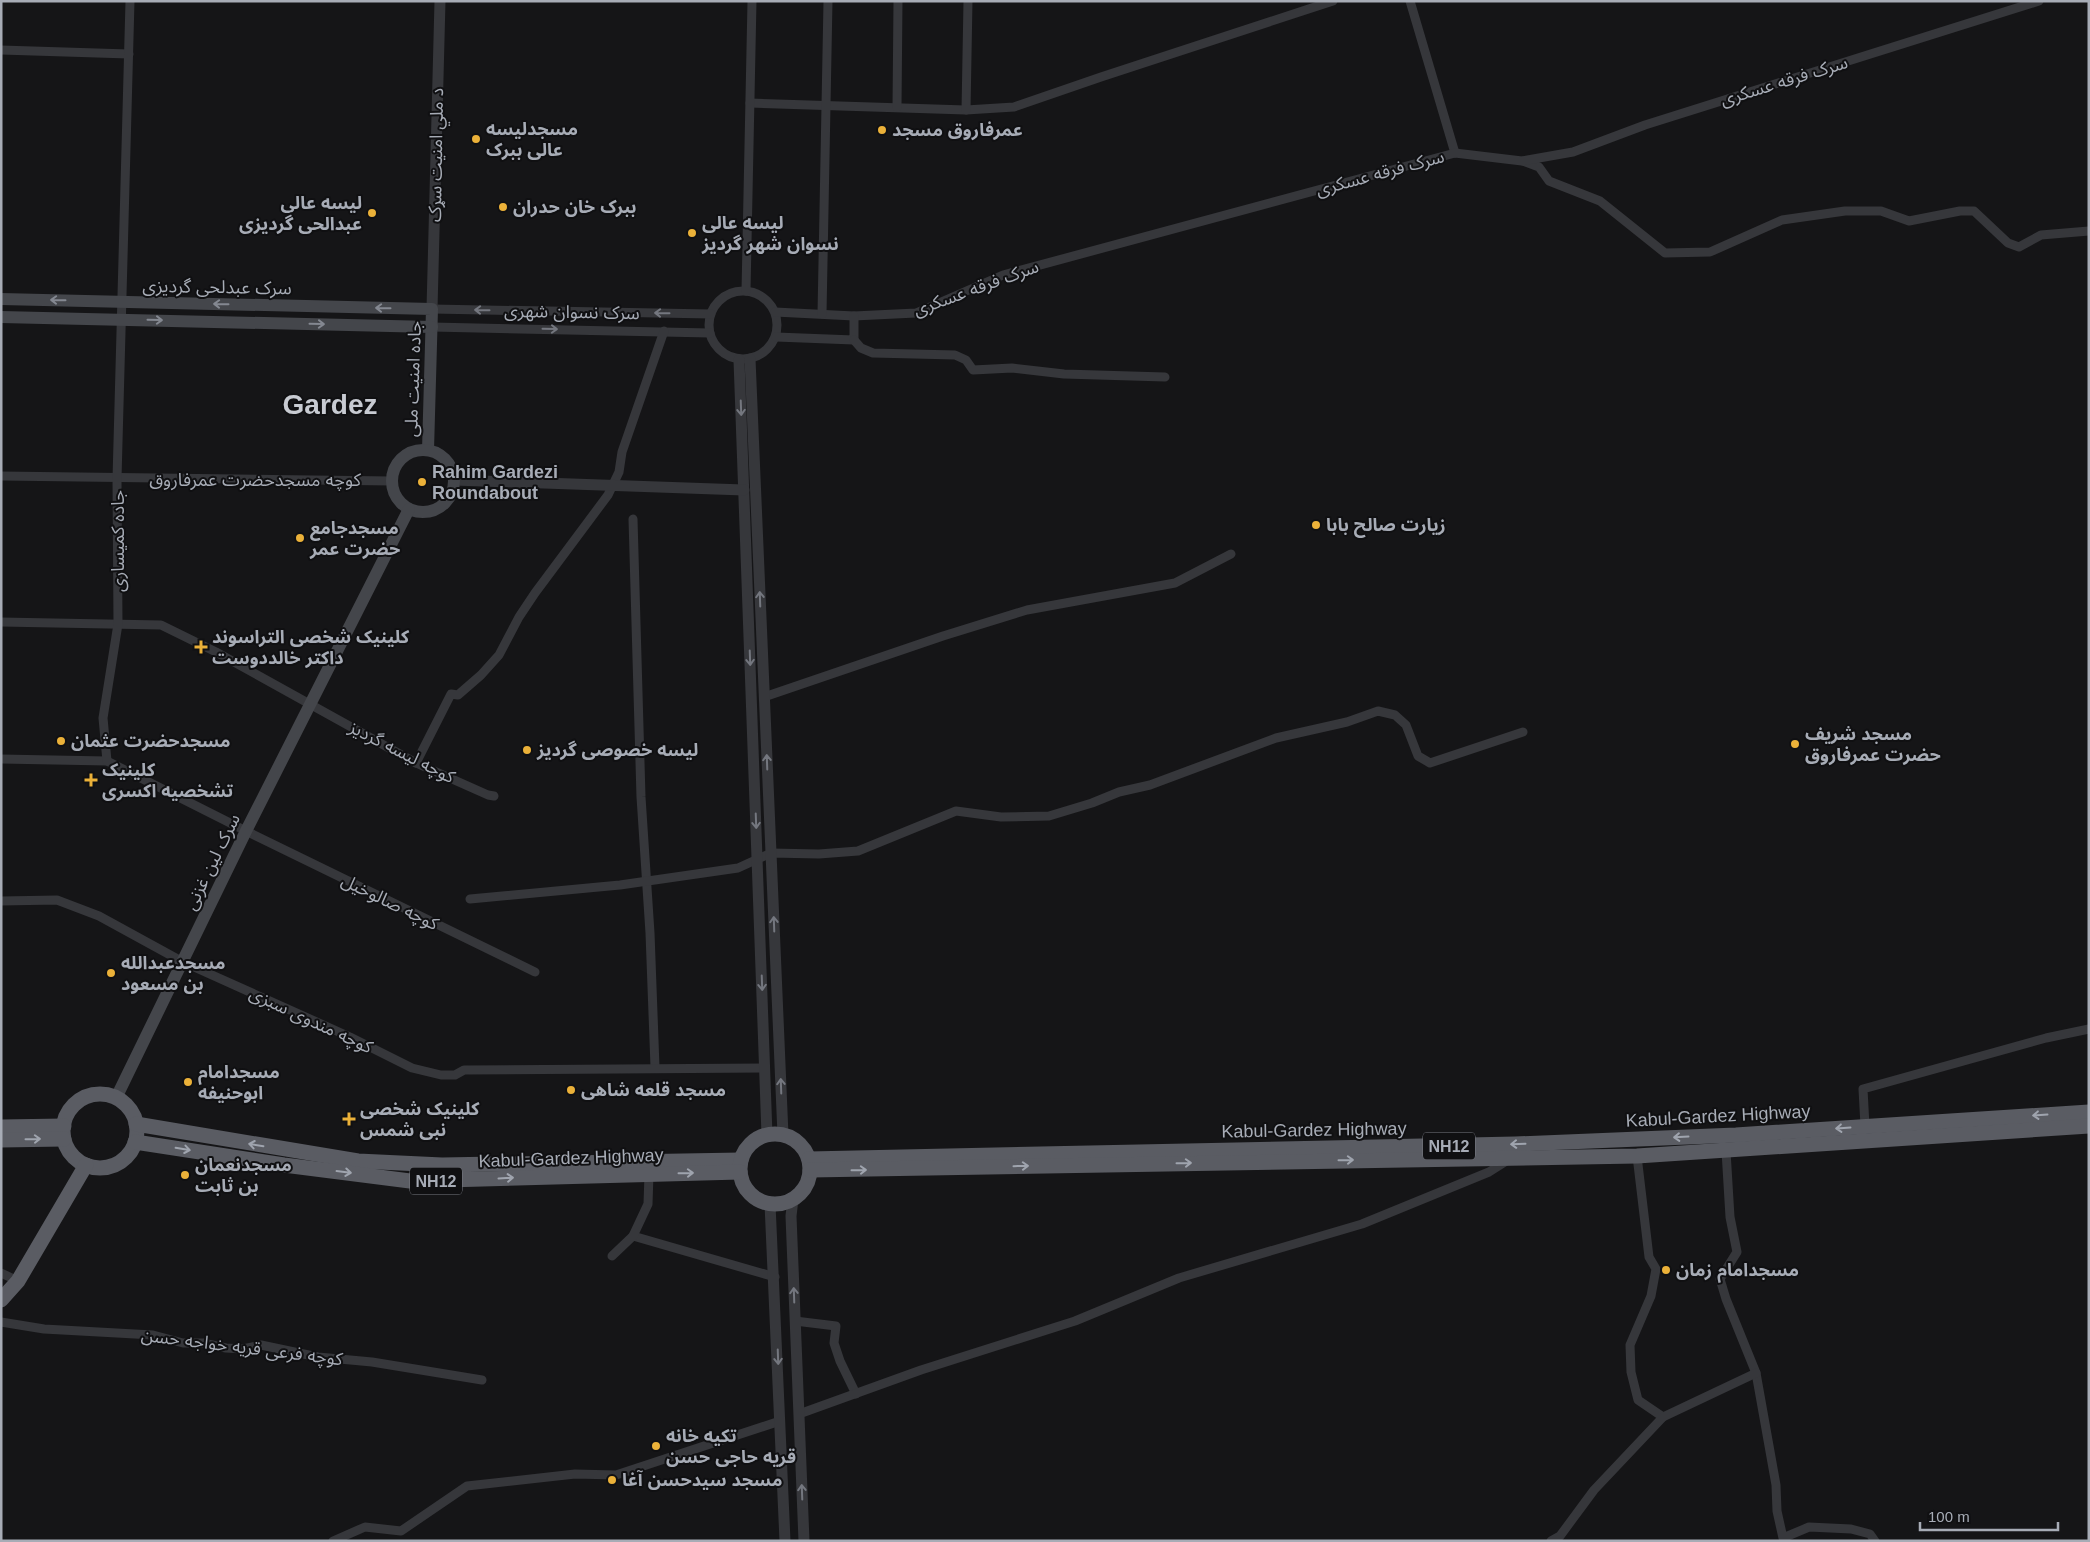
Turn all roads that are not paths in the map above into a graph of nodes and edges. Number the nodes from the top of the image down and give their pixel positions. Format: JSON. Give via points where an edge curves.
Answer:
{"nodes":[{"id":1,"x":130,"y":1,"type":"edge"},
{"id":2,"x":440,"y":1,"type":"edge"},
{"id":3,"x":752,"y":1,"type":"edge"},
{"id":4,"x":828,"y":1,"type":"edge"},
{"id":5,"x":898,"y":1,"type":"edge"},
{"id":6,"x":968,"y":1,"type":"edge"},
{"id":7,"x":1333,"y":1,"type":"edge"},
{"id":8,"x":1410,"y":1,"type":"edge"},
{"id":9,"x":2039,"y":1,"type":"edge"},
{"id":10,"x":1,"y":50,"type":"edge"},
{"id":11,"x":129,"y":54,"type":"junction"},
{"id":12,"x":750,"y":103,"type":"junction"},
{"id":13,"x":825,"y":105,"type":"junction"},
{"id":14,"x":897,"y":107,"type":"junction"},
{"id":15,"x":966,"y":110,"type":"junction"},
{"id":16,"x":1455,"y":153,"type":"junction"},
{"id":17,"x":1522,"y":161,"type":"junction"},
{"id":18,"x":2089,"y":231,"type":"edge"},
{"id":19,"x":746,"y":292,"type":"junction"},
{"id":20,"x":1,"y":300,"type":"edge"},
{"id":21,"x":123,"y":302,"type":"junction"},
{"id":22,"x":432,"y":309,"type":"junction"},
{"id":23,"x":775,"y":312,"type":"junction"},
{"id":24,"x":711,"y":314,"type":"junction"},
{"id":25,"x":822,"y":314,"type":"junction"},
{"id":26,"x":854,"y":316,"type":"junction"},
{"id":27,"x":1,"y":317,"type":"edge"},
{"id":28,"x":123,"y":319,"type":"junction"},
{"id":29,"x":432,"y":327,"type":"junction"},
{"id":30,"x":664,"y":331,"type":"junction"},
{"id":31,"x":710,"y":332,"type":"junction"},
{"id":32,"x":776,"y":337,"type":"junction"},
{"id":33,"x":854,"y":340,"type":"junction"},
{"id":34,"x":744,"y":360,"type":"junction"},
{"id":35,"x":1165,"y":377,"type":"dead end"},
{"id":36,"x":428,"y":450,"type":"junction"},
{"id":37,"x":1,"y":476,"type":"edge"},
{"id":38,"x":117,"y":479,"type":"junction"},
{"id":39,"x":454,"y":480,"type":"junction"},
{"id":40,"x":392,"y":481,"type":"junction"},
{"id":41,"x":612,"y":486,"type":"junction"},
{"id":42,"x":744,"y":490,"type":"junction"},
{"id":43,"x":409,"y":509,"type":"junction"},
{"id":44,"x":633,"y":519,"type":"dead end"},
{"id":45,"x":1232,"y":554,"type":"dead end"},
{"id":46,"x":1,"y":622,"type":"edge"},
{"id":47,"x":118,"y":624,"type":"junction"},
{"id":48,"x":764,"y":697,"type":"junction"},
{"id":49,"x":311,"y":704,"type":"junction"},
{"id":50,"x":1523,"y":732,"type":"dead end"},
{"id":51,"x":1,"y":759,"type":"edge"},
{"id":52,"x":107,"y":761,"type":"junction"},
{"id":53,"x":416,"y":762,"type":"junction"},
{"id":54,"x":494,"y":796,"type":"dead end"},
{"id":55,"x":246,"y":831,"type":"junction"},
{"id":56,"x":771,"y":853,"type":"junction"},
{"id":57,"x":757,"y":859,"type":"junction"},
{"id":58,"x":647,"y":881,"type":"junction"},
{"id":59,"x":470,"y":899,"type":"dead end"},
{"id":60,"x":1,"y":900,"type":"edge"},
{"id":61,"x":183,"y":962,"type":"junction"},
{"id":62,"x":535,"y":972,"type":"dead end"},
{"id":63,"x":2089,"y":1029,"type":"edge"},
{"id":64,"x":655,"y":1068,"type":"junction"},
{"id":65,"x":765,"y":1068,"type":"junction"},
{"id":66,"x":116,"y":1098,"type":"junction"},
{"id":67,"x":2089,"y":1112,"type":"edge"},
{"id":68,"x":136,"y":1124,"type":"junction"},
{"id":69,"x":1865,"y":1126,"type":"junction"},
{"id":70,"x":2089,"y":1126,"type":"edge"},
{"id":71,"x":1,"y":1127,"type":"edge"},
{"id":72,"x":64,"y":1133,"type":"junction"},
{"id":73,"x":767,"y":1135,"type":"junction"},
{"id":74,"x":783,"y":1135,"type":"junction"},
{"id":75,"x":1,"y":1140,"type":"edge"},
{"id":76,"x":135,"y":1142,"type":"junction"},
{"id":77,"x":1726,"y":1150,"type":"junction"},
{"id":78,"x":1638,"y":1156,"type":"junction"},
{"id":79,"x":1513,"y":1157,"type":"junction"},
{"id":80,"x":86,"y":1165,"type":"junction"},
{"id":81,"x":809,"y":1165,"type":"junction"},
{"id":82,"x":741,"y":1166,"type":"junction"},
{"id":83,"x":648,"y":1174,"type":"junction"},
{"id":84,"x":793,"y":1199,"type":"junction"},
{"id":85,"x":770,"y":1204,"type":"junction"},
{"id":86,"x":634,"y":1236,"type":"junction"},
{"id":87,"x":612,"y":1256,"type":"dead end"},
{"id":88,"x":1,"y":1273,"type":"edge"},
{"id":89,"x":775,"y":1278,"type":"junction"},
{"id":90,"x":18,"y":1281,"type":"junction"},
{"id":91,"x":1,"y":1300,"type":"edge"},
{"id":92,"x":795,"y":1321,"type":"junction"},
{"id":93,"x":1,"y":1322,"type":"edge"},
{"id":94,"x":1756,"y":1373,"type":"junction"},
{"id":95,"x":482,"y":1380,"type":"dead end"},
{"id":96,"x":856,"y":1394,"type":"junction"},
{"id":97,"x":799,"y":1414,"type":"junction"},
{"id":98,"x":1663,"y":1417,"type":"junction"},
{"id":99,"x":780,"y":1421,"type":"junction"},
{"id":100,"x":333,"y":1541,"type":"edge"},
{"id":101,"x":785,"y":1541,"type":"edge"},
{"id":102,"x":804,"y":1541,"type":"edge"},
{"id":103,"x":1551,"y":1541,"type":"edge"},
{"id":104,"x":1875,"y":1541,"type":"edge"}],
"edges":[{"from":1,"to":11,"type":"street","name":"جاده کمیساری"},
{"from":2,"to":22,"type":"street","name":"د ملي امنیت سړک"},
{"from":3,"to":12,"type":"street"},
{"from":4,"to":13,"type":"street"},
{"from":5,"to":14,"type":"street"},
{"from":6,"to":15,"type":"street"},
{"from":7,"to":15,"type":"street","via":[[1014,107]]},
{"from":8,"to":16,"type":"street"},
{"from":9,"to":17,"type":"street","name":"سرک فرقه عسکری","via":[[1645,125],[1573,152]]},
{"from":10,"to":11,"type":"street"},
{"from":11,"to":21,"type":"street","name":"جاده کمیساری"},
{"from":12,"to":13,"type":"street"},
{"from":12,"to":19,"type":"street"},
{"from":13,"to":14,"type":"street"},
{"from":13,"to":25,"type":"street"},
{"from":14,"to":15,"type":"street"},
{"from":16,"to":17,"type":"street","name":"سرک فرقه عسکری"},
{"from":16,"to":26,"type":"street","name":"سرک فرقه عسکری","via":[[1003,274],[916,313]]},
{"from":17,"to":18,"type":"street","via":[[1539,167],[1549,181],[1600,201],[1665,253],[1710,252],[1782,220],[1845,211],[1881,211],[1909,221],[1974,211],[2008,243],[2019,247],[2041,235]]},
{"from":19,"to":23,"type":"street","via":[[765,298]]},
{"from":19,"to":24,"type":"street","via":[[731,293],[722,298]]},
{"from":21,"to":20,"type":"main road","name":"سرک عبدلحی گردیزی","one_way":true},
{"from":22,"to":21,"type":"main road","name":"سرک عبدلحی گردیزی","one_way":true},
{"from":21,"to":28,"type":"street","name":"جاده کمیساری"},
{"from":24,"to":22,"type":"street","name":"سرک نسوان شهری","one_way":true},
{"from":22,"to":29,"type":"main road","name":"جاده امنیت ملی"},
{"from":23,"to":25,"type":"street","name":"سرک فرقه عسکری"},
{"from":23,"to":32,"type":"street"},
{"from":24,"to":31,"type":"street"},
{"from":25,"to":26,"type":"street","name":"سرک فرقه عسکری"},
{"from":26,"to":33,"type":"street"},
{"from":27,"to":28,"type":"main road"},
{"from":28,"to":29,"type":"main road","one_way":true},
{"from":28,"to":38,"type":"street","name":"جاده کمیساری"},
{"from":29,"to":30,"type":"street","name":"سرک نسوان شهری","one_way":true},
{"from":29,"to":36,"type":"main road","name":"جاده امنیت ملی"},
{"from":30,"to":31,"type":"street","name":"سرک نسوان شهری"},
{"from":30,"to":41,"type":"street"},
{"from":31,"to":34,"type":"street","via":[[720,351]]},
{"from":32,"to":33,"type":"street"},
{"from":32,"to":34,"type":"street","via":[[766,352]]},
{"from":33,"to":35,"type":"street","via":[[861,348],[873,353],[955,355],[966,360],[973,370],[1012,368],[1064,374]]},
{"from":34,"to":42,"type":"street","one_way":true},
{"from":48,"to":34,"type":"street","one_way":true},
{"from":36,"to":39,"type":"main road","via":[[447,461]]},
{"from":36,"to":40,"type":"main road","via":[[413,452],[399,461]]},
{"from":37,"to":38,"type":"street","name":"کوچه مسجدحضرت عمرفاروق"},
{"from":38,"to":40,"type":"street","name":"کوچه مسجدحضرت عمرفاروق"},
{"from":38,"to":47,"type":"street","name":"جاده کمیساری"},
{"from":39,"to":41,"type":"street"},
{"from":39,"to":43,"type":"main road","via":[[450,496],[440,508],[430,512]]},
{"from":40,"to":43,"type":"main road","via":[[397,497]]},
{"from":41,"to":42,"type":"street"},
{"from":41,"to":53,"type":"street","via":[[524,609],[499,655],[458,695],[451,694]]},
{"from":42,"to":57,"type":"street","one_way":true},
{"from":43,"to":49,"type":"main road","name":"سرک لین غزنی"},
{"from":44,"to":58,"type":"street","via":[[641,797]]},
{"from":45,"to":48,"type":"street","via":[[1175,583],[1027,610]]},
{"from":46,"to":47,"type":"street","name":"کوچه لیسه گردیز"},
{"from":47,"to":49,"type":"street","name":"کوچه لیسه گردیز","via":[[161,625]]},
{"from":47,"to":52,"type":"street","name":"جاده کمیساری","via":[[103,718]]},
{"from":56,"to":48,"type":"street","one_way":true},
{"from":49,"to":53,"type":"street","name":"کوچه لیسه گردیز"},
{"from":49,"to":55,"type":"main road","name":"سرک لین غزنی"},
{"from":50,"to":56,"type":"street","via":[[1430,763],[1418,756],[1406,725],[1395,715],[1378,711],[1347,722],[1276,738],[1150,785],[1049,816],[1001,816],[956,811],[858,851]]},
{"from":51,"to":52,"type":"street"},
{"from":52,"to":55,"type":"street","name":"کوچه صالوخیل"},
{"from":53,"to":54,"type":"street","name":"کوچه لیسه گردیز"},
{"from":55,"to":61,"type":"main road","name":"سرک لین غزنی"},
{"from":55,"to":62,"type":"street","name":"کوچه صالوخیل"},
{"from":56,"to":57,"type":"street"},
{"from":74,"to":56,"type":"street","one_way":true},
{"from":57,"to":58,"type":"street","via":[[738,868]]},
{"from":57,"to":65,"type":"street","one_way":true},
{"from":58,"to":59,"type":"street"},
{"from":58,"to":64,"type":"street"},
{"from":60,"to":61,"type":"street","name":"کوچه مندوی سبزی","via":[[57,900],[99,916]]},
{"from":61,"to":64,"type":"street","name":"کوچه مندوی سبزی","via":[[412,1068],[441,1075],[455,1076],[464,1070]]},
{"from":61,"to":66,"type":"main road","name":"سرک لین غزنی"},
{"from":63,"to":69,"type":"street","via":[[1863,1089]]},
{"from":64,"to":65,"type":"street"},
{"from":65,"to":73,"type":"street"},
{"from":66,"to":68,"type":"highway","via":[[132,1113]]},
{"from":66,"to":72,"type":"highway","via":[[99,1095],[83,1099],[67,1115]]},
{"from":67,"to":69,"type":"highway","name":"Kabul-Gardez Highway","number":"NH12","one_way":true},
{"from":68,"to":76,"type":"highway"},
{"from":82,"to":68,"type":"highway","name":"Kabul-Gardez Highway","number":"NH12","one_way":true,"via":[[451,1165],[358,1161]]},
{"from":69,"to":81,"type":"highway","name":"Kabul-Gardez Highway","number":"NH12","one_way":true,"via":[[1515,1144]]},
{"from":70,"to":77,"type":"highway","name":"Kabul-Gardez Highway","number":"NH12"},
{"from":71,"to":72,"type":"highway"},
{"from":75,"to":72,"type":"highway","one_way":true},
{"from":72,"to":80,"type":"highway","via":[[72,1154]]},
{"from":73,"to":74,"type":"highway"},
{"from":73,"to":82,"type":"highway","via":[[746,1150]]},
{"from":74,"to":81,"type":"highway","via":[[804,1149]]},
{"from":76,"to":80,"type":"highway","via":[[128,1156],[118,1163],[102,1168]]},
{"from":76,"to":83,"type":"highway","name":"Kabul-Gardez Highway","number":"NH12","one_way":true,"via":[[410,1181]]},
{"from":77,"to":78,"type":"highway","name":"Kabul-Gardez Highway","number":"NH12"},
{"from":77,"to":94,"type":"street","via":[[1730,1217],[1737,1252],[1720,1279]]},
{"from":78,"to":79,"type":"highway","name":"Kabul-Gardez Highway","number":"NH12"},
{"from":78,"to":98,"type":"street","via":[[1649,1257],[1656,1269],[1652,1296],[1630,1345],[1631,1372],[1638,1400]]},
{"from":81,"to":79,"type":"highway","name":"Kabul-Gardez Highway","number":"NH12","one_way":true},
{"from":79,"to":96,"type":"street","via":[[1489,1172],[1362,1224],[1179,1278],[1075,1322]]},
{"from":80,"to":90,"type":"highway"},
{"from":81,"to":84,"type":"highway","via":[[808,1182]]},
{"from":83,"to":82,"type":"highway","name":"Kabul-Gardez Highway","number":"NH12","one_way":true},
{"from":82,"to":85,"type":"highway","via":[[743,1183],[750,1193]]},
{"from":83,"to":86,"type":"street","via":[[648,1204]]},
{"from":84,"to":85,"type":"highway"},
{"from":92,"to":84,"type":"street","one_way":true},
{"from":85,"to":89,"type":"street"},
{"from":86,"to":87,"type":"street"},
{"from":86,"to":89,"type":"street"},
{"from":88,"to":90,"type":"street"},
{"from":89,"to":99,"type":"street","one_way":true},
{"from":90,"to":91,"type":"highway"},
{"from":92,"to":96,"type":"street","via":[[836,1326],[834,1342]]},
{"from":92,"to":97,"type":"street"},
{"from":93,"to":95,"type":"street","name":"کوچه فرعی قریه خواجه حسن","via":[[44,1329],[153,1334],[183,1343],[226,1348],[261,1345],[318,1357],[372,1362]]},
{"from":94,"to":98,"type":"street"},
{"from":94,"to":104,"type":"street","via":[[1783,1538],[1809,1527],[1851,1529],[1870,1534]]},
{"from":96,"to":97,"type":"street"},
{"from":102,"to":97,"type":"street","one_way":true},
{"from":98,"to":103,"type":"street","via":[[1594,1490],[1560,1536]]},
{"from":99,"to":100,"type":"street","via":[[616,1475],[575,1474],[467,1486],[401,1531],[365,1528]]},
{"from":99,"to":101,"type":"street"}]}
